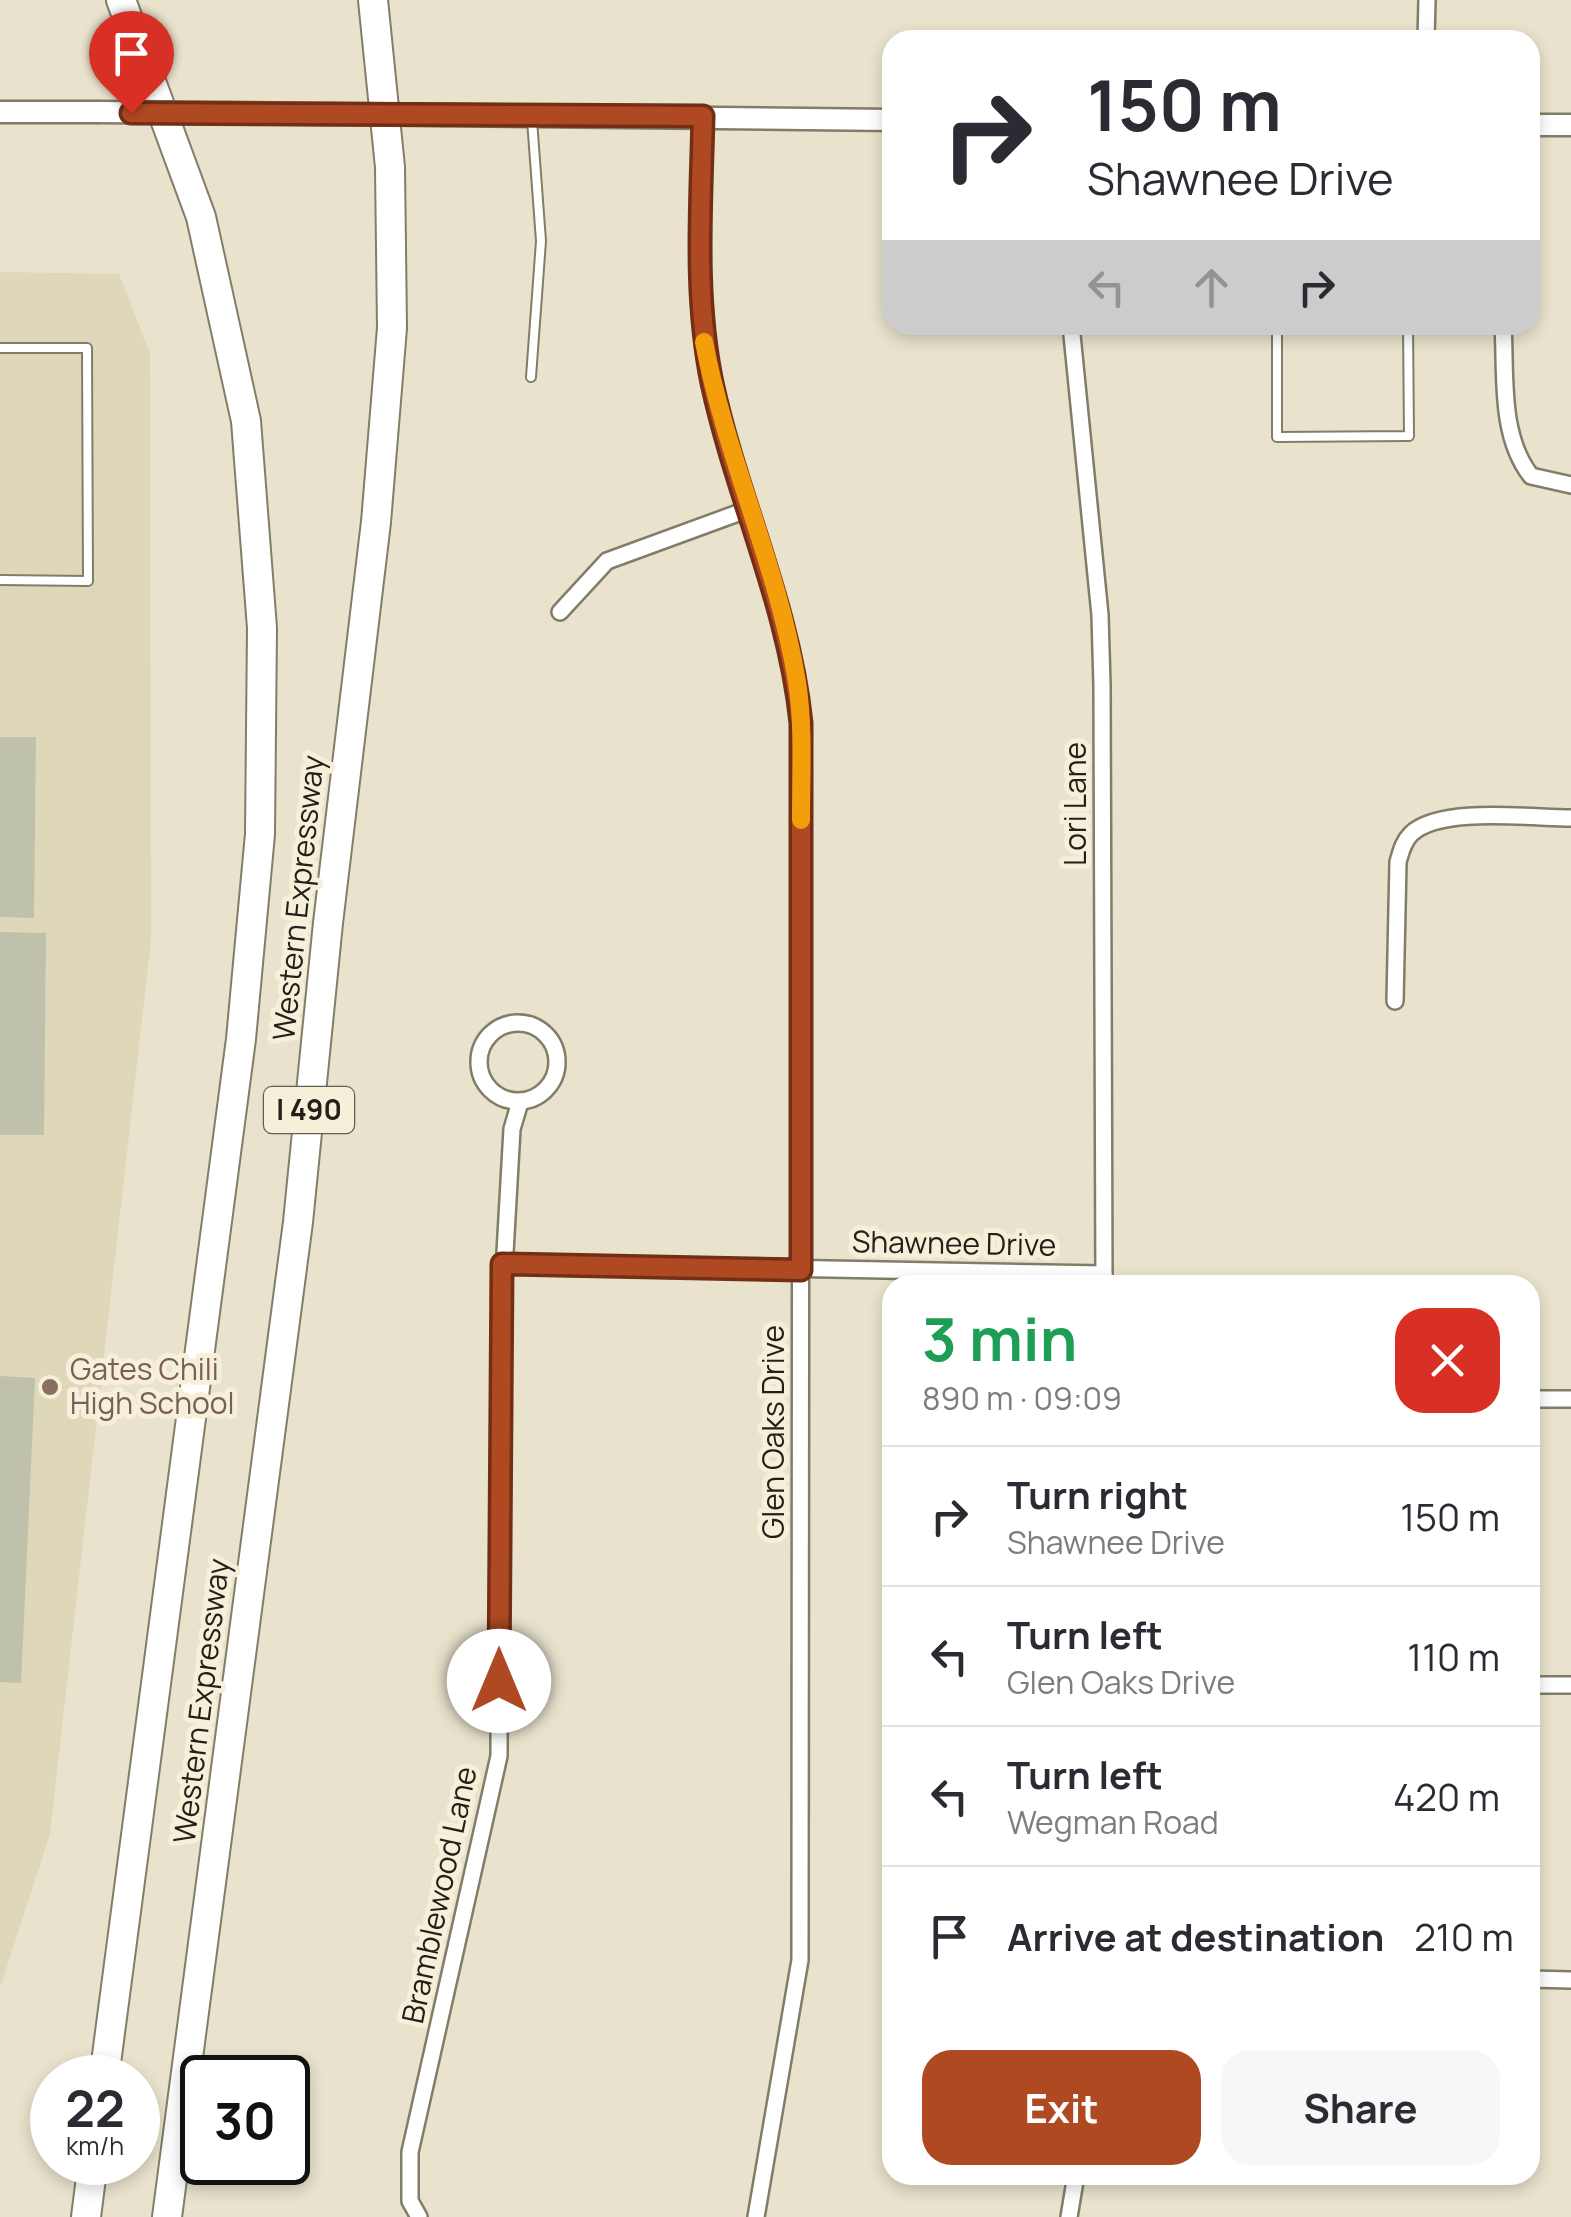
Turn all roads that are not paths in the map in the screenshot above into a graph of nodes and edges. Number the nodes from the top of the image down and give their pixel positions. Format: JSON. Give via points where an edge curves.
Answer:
{"nodes":[{"id":1,"x":373,"y":0,"type":"edge"},
{"id":2,"x":1427,"y":0,"type":"edge"},
{"id":3,"x":125,"y":5,"type":"edge"},
{"id":4,"x":1426,"y":30,"type":"edge"},
{"id":5,"x":0,"y":112,"type":"edge"},
{"id":6,"x":532,"y":115,"type":"junction"},
{"id":7,"x":703,"y":116,"type":"junction"},
{"id":8,"x":882,"y":120,"type":"edge"},
{"id":9,"x":1540,"y":125,"type":"edge"},
{"id":10,"x":1571,"y":125,"type":"edge"},
{"id":11,"x":1072,"y":335,"type":"edge"},
{"id":12,"x":1278,"y":335,"type":"edge"},
{"id":13,"x":1408,"y":335,"type":"edge"},
{"id":14,"x":1504,"y":335,"type":"edge"},
{"id":15,"x":0,"y":348,"type":"edge"},
{"id":16,"x":531,"y":377,"type":"dead end"},
{"id":17,"x":1571,"y":486,"type":"edge"},
{"id":18,"x":749,"y":509,"type":"junction"},
{"id":19,"x":0,"y":580,"type":"edge"},
{"id":20,"x":560,"y":612,"type":"dead end"},
{"id":21,"x":1571,"y":818,"type":"edge"},
{"id":22,"x":1395,"y":1001,"type":"dead end"},
{"id":23,"x":520,"y":1102,"type":"junction"},
{"id":24,"x":502,"y":1264,"type":"junction"},
{"id":25,"x":801,"y":1270,"type":"junction"},
{"id":26,"x":969,"y":1275,"type":"edge"},
{"id":27,"x":1104,"y":1275,"type":"edge"},
{"id":28,"x":1540,"y":1399,"type":"edge"},
{"id":29,"x":1571,"y":1400,"type":"edge"},
{"id":30,"x":1540,"y":1685,"type":"edge"},
{"id":31,"x":1571,"y":1685,"type":"edge"},
{"id":32,"x":1540,"y":1979,"type":"edge"},
{"id":33,"x":1571,"y":1980,"type":"edge"},
{"id":34,"x":107,"y":2055,"type":"edge"},
{"id":35,"x":91,"y":2185,"type":"edge"},
{"id":36,"x":1074,"y":2185,"type":"edge"},
{"id":37,"x":86,"y":2217,"type":"edge"},
{"id":38,"x":167,"y":2217,"type":"edge"},
{"id":39,"x":419,"y":2217,"type":"edge"},
{"id":40,"x":756,"y":2217,"type":"edge"},
{"id":41,"x":1069,"y":2217,"type":"edge"}],
"edges":[{"from":1,"to":38,"type":"highway","name":"Western Expressway","number":"I 490","via":[[390,167],[392,328],[376,522],[298,1222]]},
{"from":2,"to":4,"type":"street"},
{"from":3,"to":34,"type":"highway","name":"Western Expressway","number":"I 490","via":[[201,217],[246,421],[262,628],[260,815],[241,1039]]},
{"from":5,"to":6,"type":"street","bridge":true},
{"from":6,"to":7,"type":"street"},
{"from":6,"to":16,"type":"lane","via":[[541,241]]},
{"from":7,"to":8,"type":"street"},
{"from":7,"to":18,"type":"street","name":"Glen Oaks Drive","via":[[704,342]]},
{"from":9,"to":10,"type":"street"},
{"from":11,"to":27,"type":"street","name":"Lori Lane","via":[[1100,615]]},
{"from":12,"to":13,"type":"lane","via":[[1277,437],[1409,436]]},
{"from":14,"to":17,"type":"street","via":[[1510,438],[1518,460],[1530,476]]},
{"from":15,"to":19,"type":"lane","via":[[87,348],[88,581]]},
{"from":18,"to":20,"type":"street","via":[[607,561]]},
{"from":18,"to":25,"type":"street","name":"Glen Oaks Drive","via":[[788,641],[801,723]]},
{"from":21,"to":22,"type":"street","via":[[1459,817],[1412,832],[1398,862]]},
{"from":23,"to":23,"type":"street","via":[[552,1083],[558,1064],[540,1028],[510,1022],[489,1035],[478,1060],[489,1089]]},
{"from":23,"to":24,"type":"street","name":"Bramblewood Lane"},
{"from":24,"to":25,"type":"street","name":"Shawnee Drive"},
{"from":24,"to":39,"type":"street","name":"Bramblewood Lane","via":[[499,1756],[410,2152],[410,2201]]},
{"from":25,"to":26,"type":"street","name":"Shawnee Drive"},
{"from":25,"to":40,"type":"street","name":"Glen Oaks Drive","via":[[800,1960]]},
{"from":28,"to":29,"type":"street"},
{"from":30,"to":31,"type":"street"},
{"from":32,"to":33,"type":"street"},
{"from":35,"to":37,"type":"highway"},
{"from":36,"to":41,"type":"street"}]}
